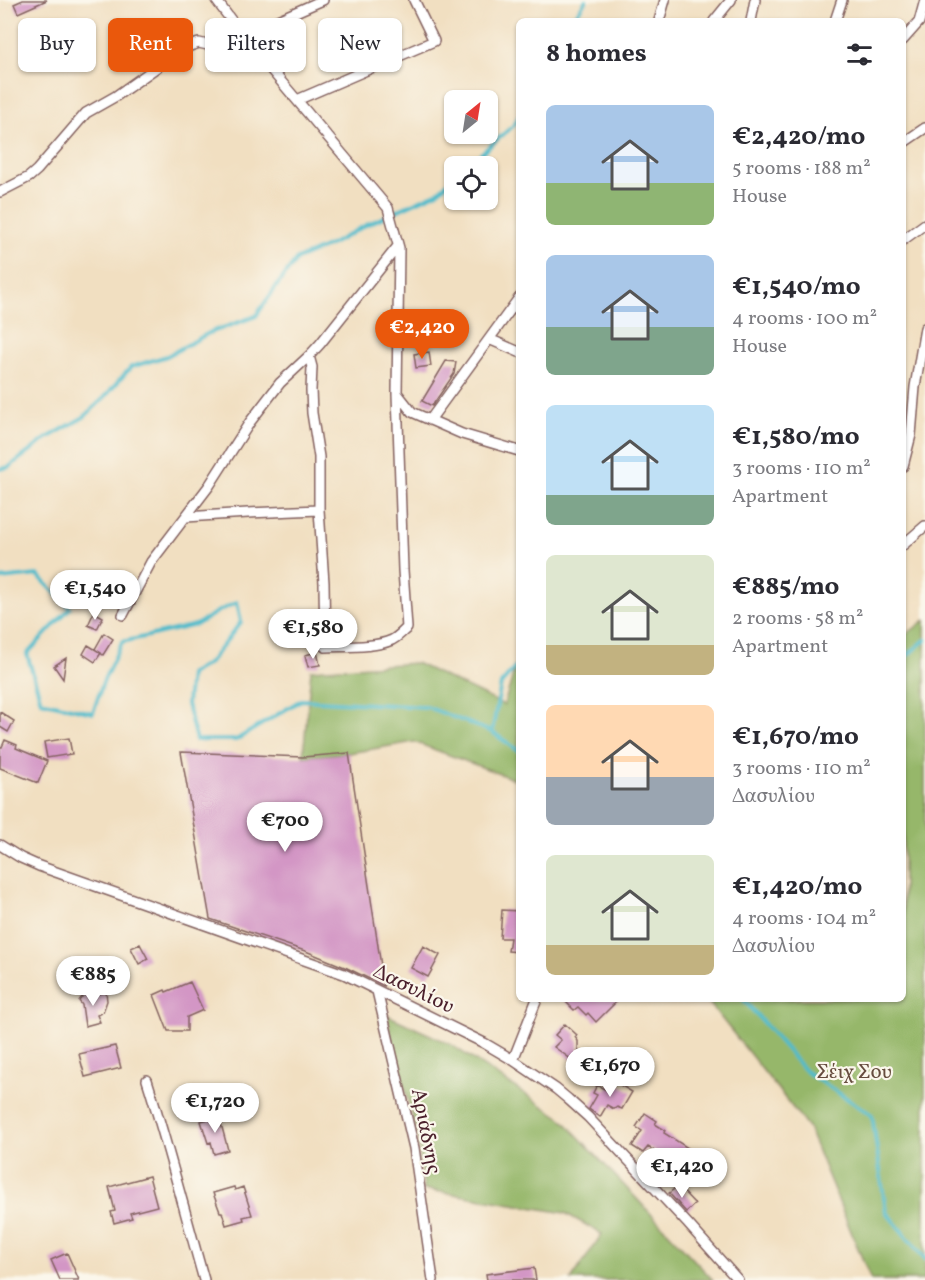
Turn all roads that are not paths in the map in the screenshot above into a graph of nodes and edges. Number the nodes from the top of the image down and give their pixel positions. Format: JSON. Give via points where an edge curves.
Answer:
{"nodes":[{"id":1,"x":216,"y":0,"type":"edge"},
{"id":2,"x":322,"y":0,"type":"edge"},
{"id":3,"x":414,"y":0,"type":"edge"},
{"id":4,"x":665,"y":0,"type":"edge"},
{"id":5,"x":731,"y":0,"type":"edge"},
{"id":6,"x":755,"y":0,"type":"edge"},
{"id":7,"x":842,"y":0,"type":"edge"},
{"id":8,"x":925,"y":0,"type":"edge"},
{"id":9,"x":230,"y":18,"type":"edge"},
{"id":10,"x":282,"y":18,"type":"edge"},
{"id":11,"x":660,"y":18,"type":"edge"},
{"id":12,"x":716,"y":18,"type":"edge"},
{"id":13,"x":752,"y":18,"type":"edge"},
{"id":14,"x":836,"y":18,"type":"edge"},
{"id":15,"x":906,"y":37,"type":"edge"},
{"id":16,"x":205,"y":44,"type":"edge"},
{"id":17,"x":273,"y":72,"type":"edge"},
{"id":18,"x":297,"y":100,"type":"junction"},
{"id":19,"x":925,"y":128,"type":"edge"},
{"id":20,"x":906,"y":141,"type":"edge"},
{"id":21,"x":0,"y":192,"type":"edge"},
{"id":22,"x":925,"y":224,"type":"edge"},
{"id":23,"x":906,"y":238,"type":"edge"},
{"id":24,"x":398,"y":246,"type":"junction"},
{"id":25,"x":516,"y":302,"type":"edge"},
{"id":26,"x":925,"y":328,"type":"edge"},
{"id":27,"x":489,"y":339,"type":"junction"},
{"id":28,"x":516,"y":351,"type":"edge"},
{"id":29,"x":309,"y":356,"type":"junction"},
{"id":30,"x":397,"y":393,"type":"junction"},
{"id":31,"x":906,"y":405,"type":"edge"},
{"id":32,"x":914,"y":408,"type":"junction"},
{"id":33,"x":430,"y":420,"type":"junction"},
{"id":34,"x":516,"y":450,"type":"edge"},
{"id":35,"x":906,"y":456,"type":"edge"},
{"id":36,"x":319,"y":510,"type":"junction"},
{"id":37,"x":186,"y":517,"type":"junction"},
{"id":38,"x":925,"y":526,"type":"edge"},
{"id":39,"x":906,"y":542,"type":"edge"},
{"id":40,"x":123,"y":615,"type":"dead end"},
{"id":41,"x":0,"y":845,"type":"edge"},
{"id":42,"x":377,"y":991,"type":"junction"},
{"id":43,"x":536,"y":1002,"type":"edge"},
{"id":44,"x":513,"y":1060,"type":"junction"},
{"id":45,"x":147,"y":1080,"type":"dead end"},
{"id":46,"x":204,"y":1280,"type":"edge"},
{"id":47,"x":434,"y":1280,"type":"edge"},
{"id":48,"x":738,"y":1280,"type":"edge"}],
"edges":[{"from":1,"to":9,"type":"street"},
{"from":2,"to":10,"type":"street"},
{"from":3,"to":18,"type":"street","via":[[434,41]]},
{"from":4,"to":11,"type":"street"},
{"from":5,"to":12,"type":"street"},
{"from":6,"to":13,"type":"street"},
{"from":7,"to":14,"type":"street"},
{"from":8,"to":15,"type":"street","via":[[919,22]]},
{"from":16,"to":21,"type":"street","via":[[184,48],[86,114],[37,170]]},
{"from":17,"to":18,"type":"street"},
{"from":18,"to":24,"type":"street","via":[[388,208]]},
{"from":19,"to":20,"type":"street"},
{"from":22,"to":23,"type":"street"},
{"from":24,"to":29,"type":"street"},
{"from":24,"to":30,"type":"street"},
{"from":25,"to":27,"type":"street"},
{"from":26,"to":32,"type":"street"},
{"from":27,"to":28,"type":"street"},
{"from":27,"to":33,"type":"street"},
{"from":29,"to":36,"type":"street","via":[[319,457]]},
{"from":29,"to":37,"type":"street","via":[[250,422]]},
{"from":30,"to":33,"type":"street","via":[[412,412]]},
{"from":30,"to":36,"type":"street","via":[[407,628],[398,637],[381,643],[325,646]]},
{"from":31,"to":32,"type":"street"},
{"from":32,"to":35,"type":"street"},
{"from":33,"to":34,"type":"street"},
{"from":36,"to":37,"type":"street"},
{"from":37,"to":40,"type":"street","via":[[151,562]]},
{"from":38,"to":39,"type":"street"},
{"from":41,"to":42,"type":"street","name":"Δασυλίου","via":[[39,866],[344,974]]},
{"from":42,"to":44,"type":"street","name":"Δασυλίου"},
{"from":42,"to":47,"type":"street","name":"Αριάδνης","via":[[414,1148]]},
{"from":43,"to":44,"type":"street"},
{"from":44,"to":48,"type":"street","name":"Δασυλίου","via":[[562,1094],[588,1118]]},
{"from":45,"to":46,"type":"street"}]}
